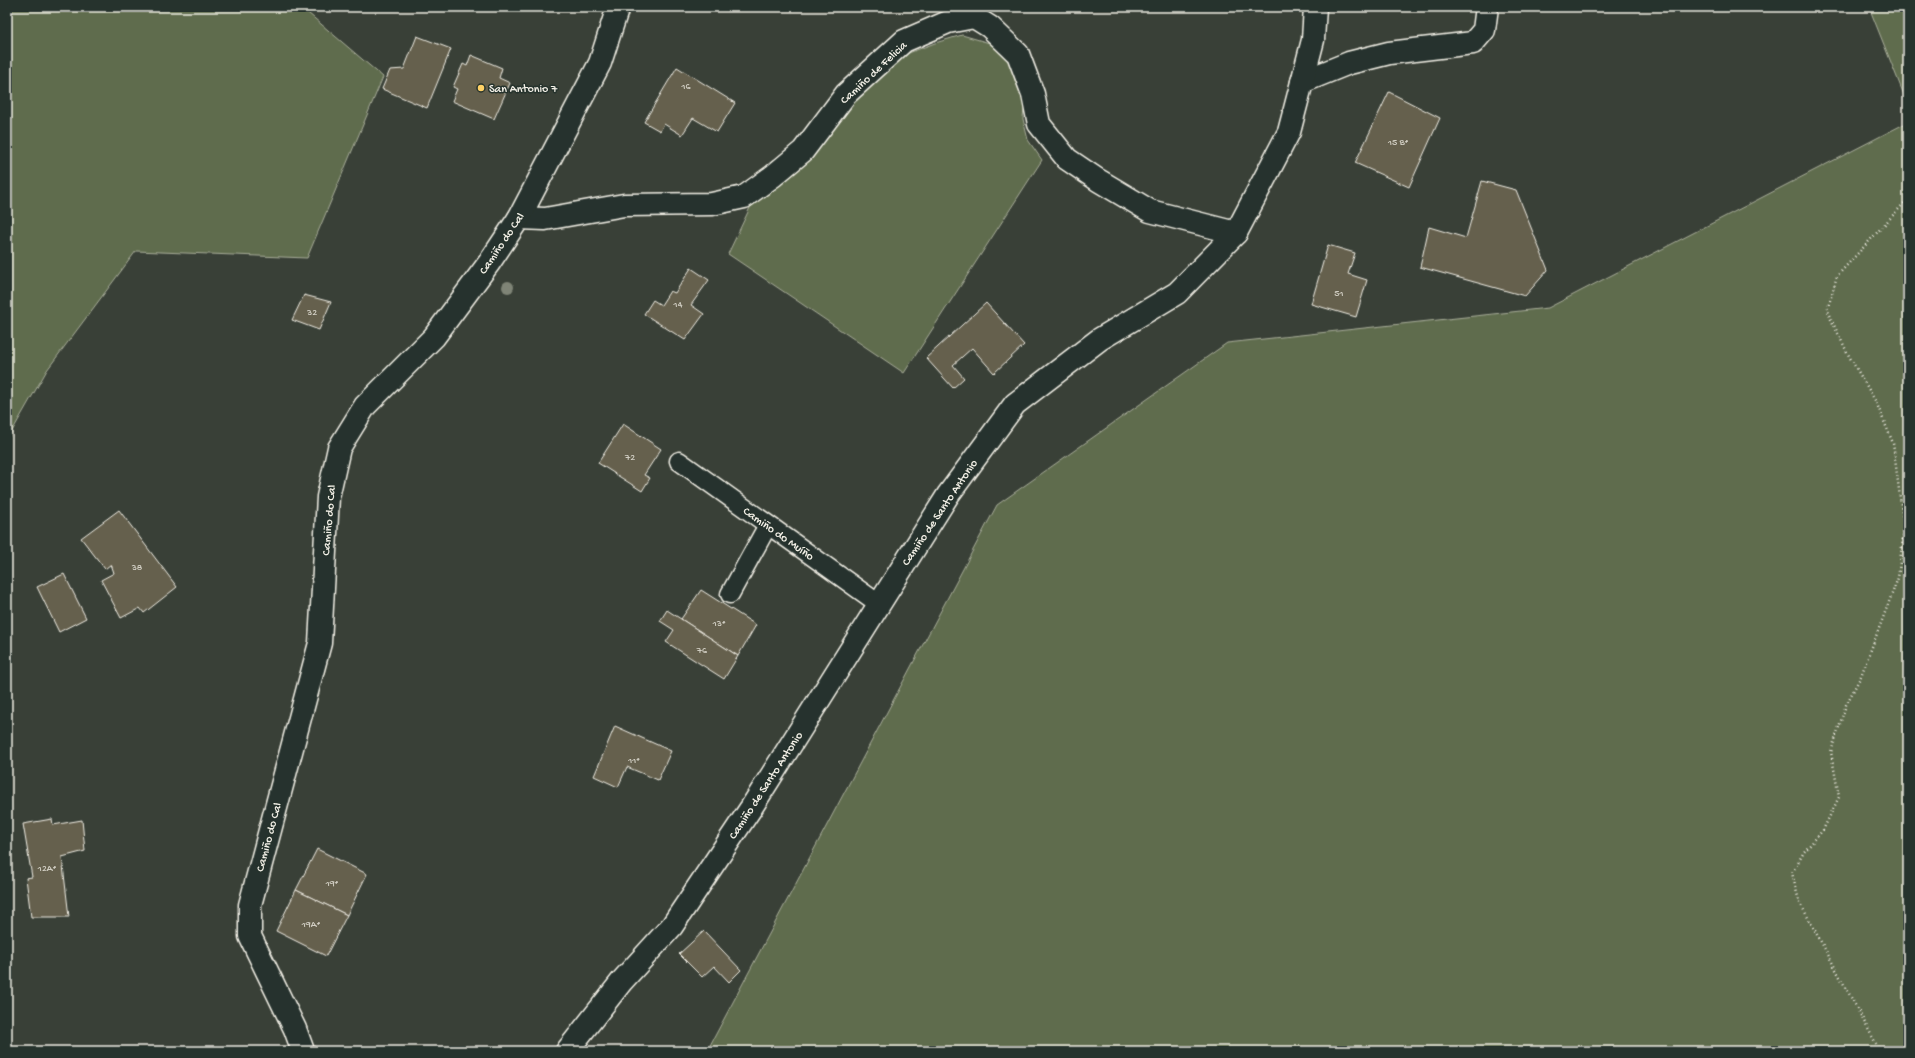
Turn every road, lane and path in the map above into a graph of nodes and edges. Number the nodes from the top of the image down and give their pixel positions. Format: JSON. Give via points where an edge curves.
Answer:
{"nodes":[{"id":1,"x":618,"y":7,"type":"edge"},
{"id":2,"x":1315,"y":7,"type":"edge"},
{"id":3,"x":1487,"y":7,"type":"edge"},
{"id":4,"x":1302,"y":82,"type":"junction"},
{"id":5,"x":1908,"y":199,"type":"edge"},
{"id":6,"x":519,"y":218,"type":"junction"},
{"id":7,"x":1236,"y":233,"type":"junction"},
{"id":8,"x":679,"y":461,"type":"dead end"},
{"id":9,"x":768,"y":525,"type":"junction"},
{"id":10,"x":730,"y":594,"type":"dead end"},
{"id":11,"x":879,"y":604,"type":"junction"},
{"id":12,"x":303,"y":1051,"type":"edge"},
{"id":13,"x":568,"y":1051,"type":"edge"},
{"id":14,"x":1880,"y":1051,"type":"edge"}],
"edges":[{"from":1,"to":6,"type":"street","name":"Camiño do Cal","via":[[600,63]]},
{"from":2,"to":4,"type":"street","name":"Camiño de Santo Antonio","via":[[1313,40]]},
{"from":3,"to":4,"type":"street","via":[[1484,30],[1473,43],[1389,52],[1349,63]]},
{"from":4,"to":7,"type":"street","name":"Camiño de Santo Antonio","via":[[1289,132]]},
{"from":5,"to":14,"type":"path","via":[[1837,276],[1827,311],[1876,402],[1893,443],[1904,529],[1898,578],[1861,676],[1846,705],[1831,752],[1839,797],[1823,830],[1804,852],[1792,873],[1799,901]]},
{"from":6,"to":7,"type":"street","name":"Camiño de Felicia","via":[[545,219],[624,205],[712,204],[744,197],[803,151],[846,94],[904,41],[948,22],[974,17],[990,27],[1018,54],[1033,94],[1039,124],[1067,159],[1150,211]]},
{"from":6,"to":12,"type":"street","name":"Camiño do Cal","via":[[434,337],[365,406],[339,448],[328,497],[320,643],[250,905],[250,936]]},
{"from":7,"to":11,"type":"street","name":"Camiño de Santo Antonio","via":[[1177,293],[1100,339],[1015,404],[948,495]]},
{"from":8,"to":9,"type":"lane","name":"Camiño do Muíño"},
{"from":9,"to":10,"type":"lane"},
{"from":9,"to":11,"type":"lane","name":"Camiño do Muíño"},
{"from":11,"to":13,"type":"street","name":"Camiño de Santo Antonio","via":[[751,808],[672,926],[622,981]]}]}
